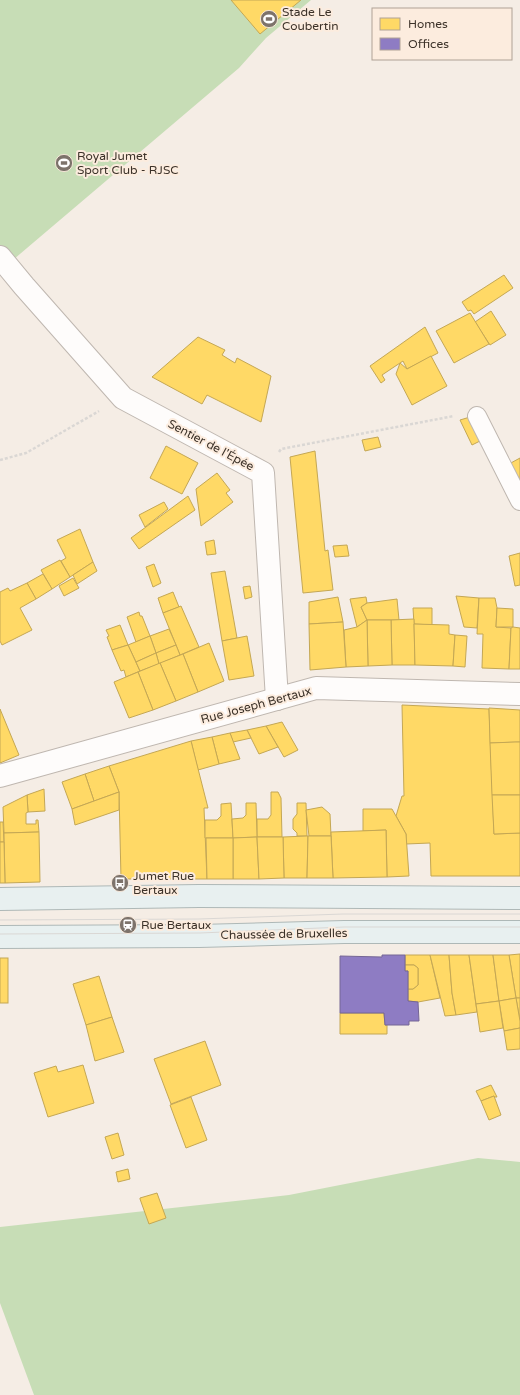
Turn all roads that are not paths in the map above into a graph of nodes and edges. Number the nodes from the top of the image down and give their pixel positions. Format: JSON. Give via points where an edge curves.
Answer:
{"nodes":[{"id":1,"x":0,"y":257,"type":"edge"},
{"id":2,"x":477,"y":416,"type":"road end"},
{"id":3,"x":520,"y":501,"type":"edge"},
{"id":4,"x":520,"y":694,"type":"edge"},
{"id":5,"x":277,"y":699,"type":"junction"},
{"id":6,"x":0,"y":776,"type":"edge"},
{"id":7,"x":520,"y":898,"type":"edge"},
{"id":8,"x":0,"y":899,"type":"edge"},
{"id":9,"x":520,"y":932,"type":"edge"},
{"id":10,"x":0,"y":938,"type":"edge"}],
"edges":[{"from":1,"to":5,"type":"street","name":"Sentier de l'Épée","via":[[123,398],[263,473]]},
{"from":2,"to":3,"type":"lane"},
{"from":4,"to":5,"type":"street","name":"Rue Joseph Bertaux","via":[[316,688]]},
{"from":5,"to":6,"type":"street","name":"Rue Joseph Bertaux"},
{"from":7,"to":8,"type":"main road","via":[[199,896]]},
{"from":9,"to":10,"type":"main road","name":"Chaussée de Bruxelles","via":[[344,932]]}]}
